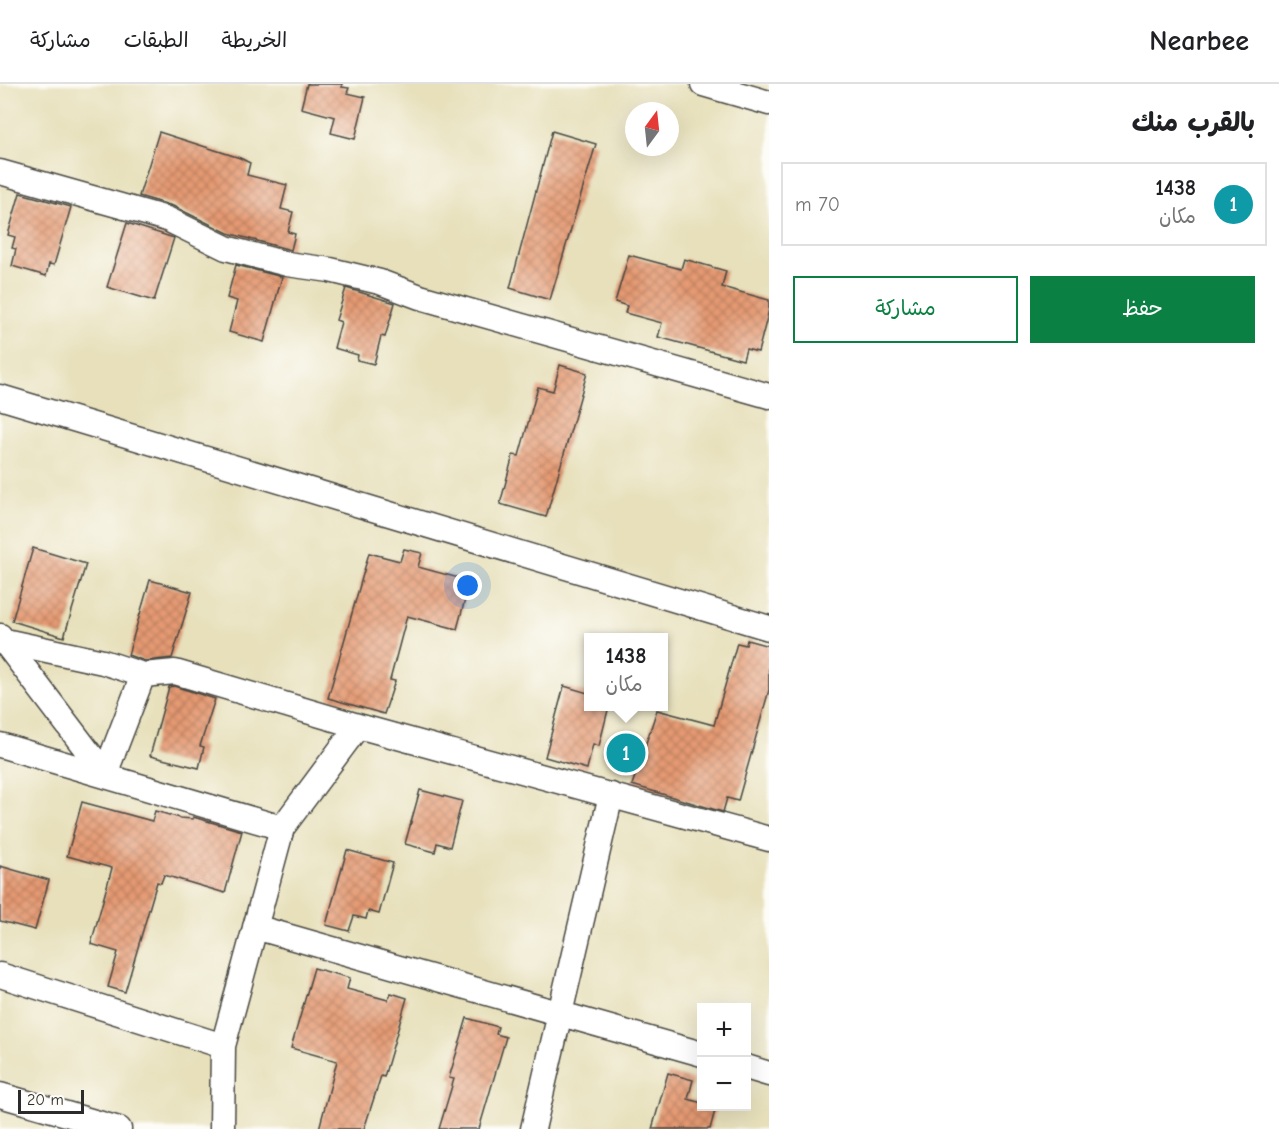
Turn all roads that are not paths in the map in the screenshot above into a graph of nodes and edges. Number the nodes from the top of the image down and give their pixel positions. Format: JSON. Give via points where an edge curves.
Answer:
{"nodes":[{"id":1,"x":704,"y":84,"type":"edge"},
{"id":2,"x":769,"y":103,"type":"edge"},
{"id":3,"x":0,"y":172,"type":"edge"},
{"id":4,"x":769,"y":396,"type":"edge"},
{"id":5,"x":0,"y":397,"type":"edge"},
{"id":6,"x":769,"y":628,"type":"edge"},
{"id":7,"x":2,"y":639,"type":"edge"},
{"id":8,"x":143,"y":675,"type":"junction"},
{"id":9,"x":358,"y":726,"type":"junction"},
{"id":10,"x":0,"y":745,"type":"edge"},
{"id":11,"x":105,"y":774,"type":"junction"},
{"id":12,"x":611,"y":795,"type":"junction"},
{"id":13,"x":282,"y":828,"type":"junction"},
{"id":14,"x":769,"y":839,"type":"edge"},
{"id":15,"x":255,"y":927,"type":"junction"},
{"id":16,"x":0,"y":975,"type":"edge"},
{"id":17,"x":560,"y":1014,"type":"junction"},
{"id":18,"x":223,"y":1046,"type":"junction"},
{"id":19,"x":697,"y":1053,"type":"edge"},
{"id":20,"x":751,"y":1068,"type":"edge"},
{"id":21,"x":769,"y":1074,"type":"edge"},
{"id":22,"x":0,"y":1095,"type":"edge"},
{"id":23,"x":55,"y":1120,"type":"edge"},
{"id":24,"x":119,"y":1129,"type":"edge"},
{"id":25,"x":222,"y":1129,"type":"edge"},
{"id":26,"x":534,"y":1129,"type":"edge"}],
"edges":[{"from":1,"to":2,"type":"street"},
{"from":3,"to":4,"type":"street","via":[[167,219],[226,248],[380,282],[420,297]]},
{"from":5,"to":6,"type":"street"},
{"from":7,"to":8,"type":"street"},
{"from":7,"to":11,"type":"street"},
{"from":8,"to":9,"type":"street","via":[[175,672]]},
{"from":8,"to":11,"type":"street"},
{"from":9,"to":12,"type":"street"},
{"from":9,"to":13,"type":"street"},
{"from":10,"to":11,"type":"street"},
{"from":11,"to":13,"type":"street"},
{"from":12,"to":14,"type":"street"},
{"from":12,"to":17,"type":"street"},
{"from":13,"to":15,"type":"street"},
{"from":15,"to":17,"type":"street"},
{"from":15,"to":18,"type":"street"},
{"from":16,"to":18,"type":"street"},
{"from":17,"to":19,"type":"street"},
{"from":17,"to":26,"type":"street"},
{"from":18,"to":25,"type":"street"},
{"from":20,"to":21,"type":"street"},
{"from":22,"to":23,"type":"street"},
{"from":23,"to":24,"type":"street"}]}
